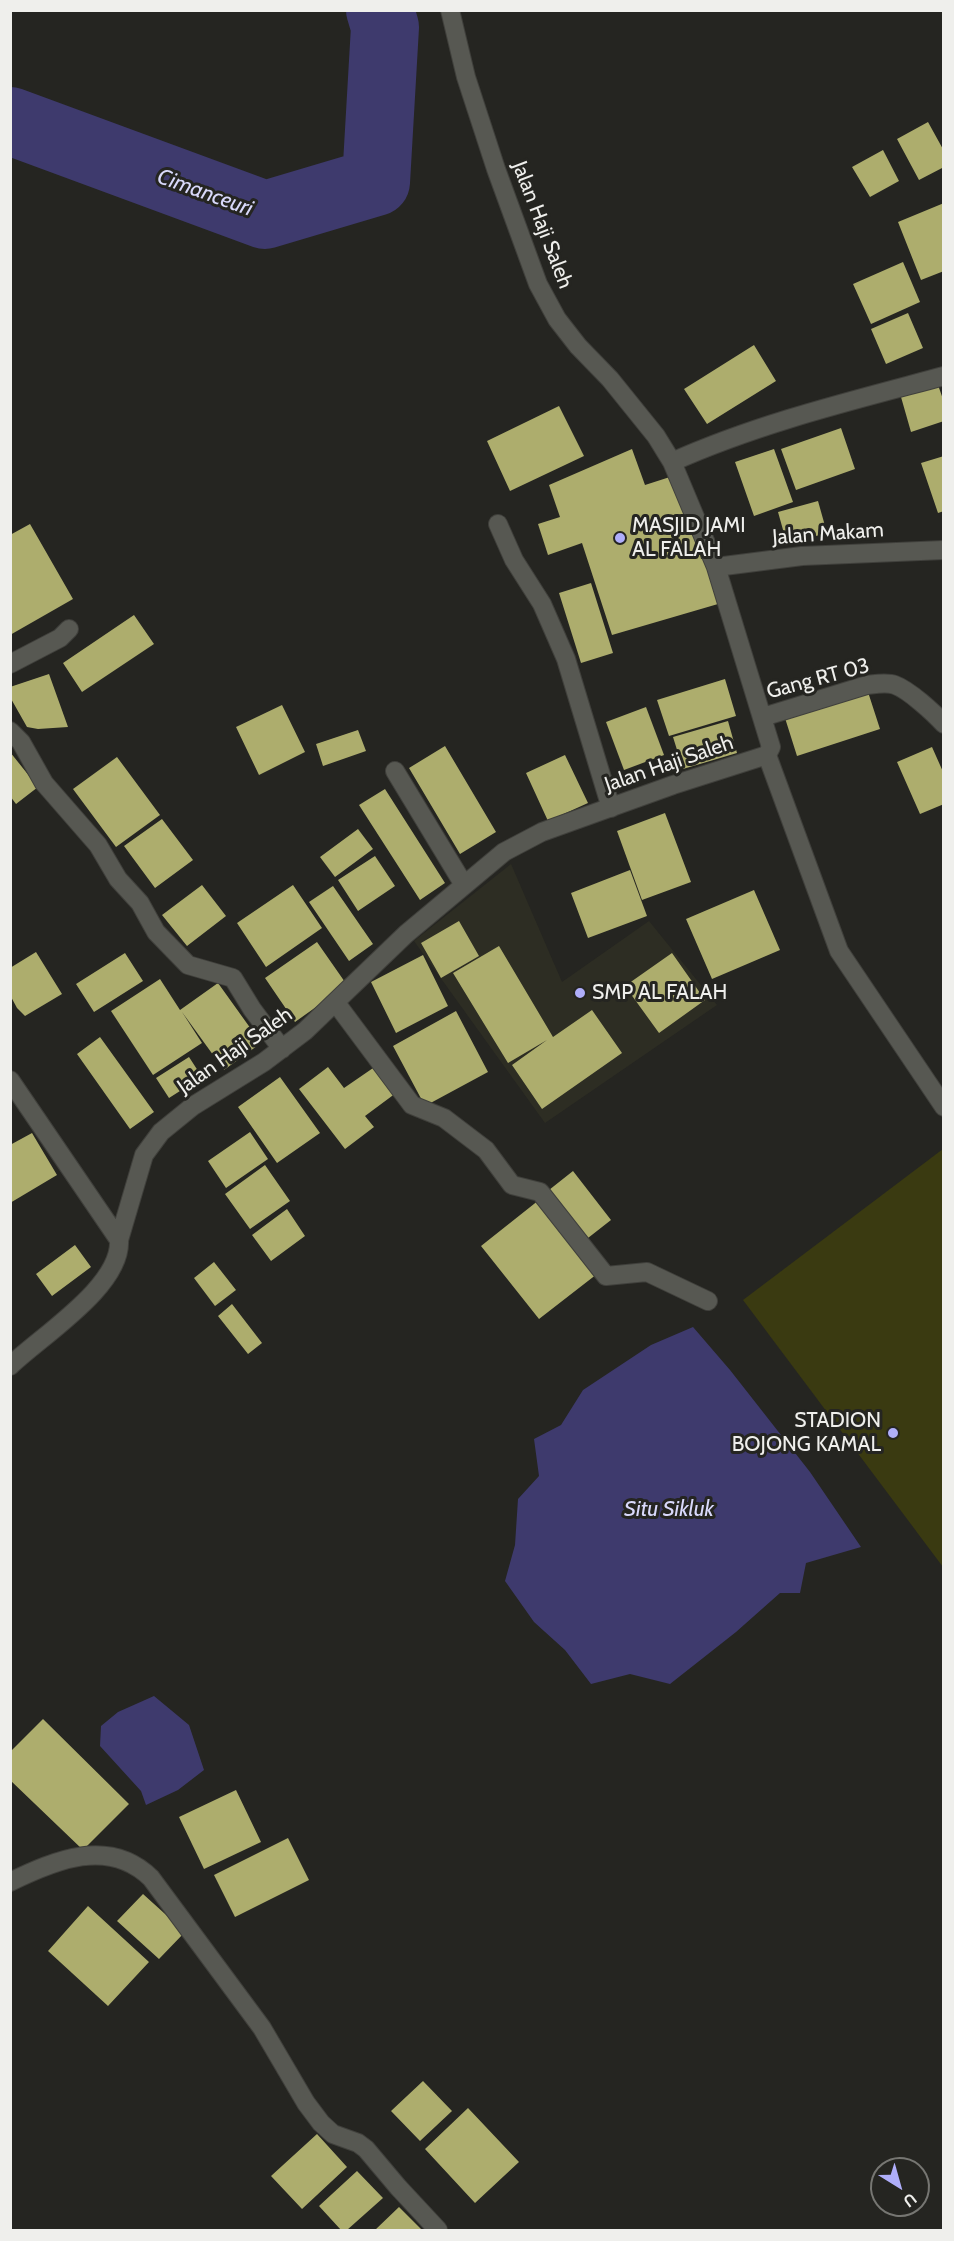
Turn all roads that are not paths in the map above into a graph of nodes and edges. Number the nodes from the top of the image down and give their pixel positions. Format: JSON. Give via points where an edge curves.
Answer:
{"nodes":[{"id":1,"x":450,"y":10,"type":"edge"},
{"id":2,"x":944,"y":376,"type":"edge"},
{"id":3,"x":672,"y":462,"type":"junction"},
{"id":4,"x":498,"y":524,"type":"dead end"},
{"id":5,"x":944,"y":550,"type":"edge"},
{"id":6,"x":716,"y":567,"type":"junction"},
{"id":7,"x":69,"y":629,"type":"dead end"},
{"id":8,"x":10,"y":664,"type":"edge"},
{"id":9,"x":763,"y":717,"type":"junction"},
{"id":10,"x":944,"y":723,"type":"edge"},
{"id":11,"x":10,"y":731,"type":"edge"},
{"id":12,"x":767,"y":755,"type":"junction"},
{"id":13,"x":395,"y":771,"type":"dead end"},
{"id":14,"x":611,"y":808,"type":"junction"},
{"id":15,"x":464,"y":885,"type":"junction"},
{"id":16,"x":336,"y":1003,"type":"junction"},
{"id":17,"x":282,"y":1049,"type":"junction"},
{"id":18,"x":10,"y":1080,"type":"edge"},
{"id":19,"x":944,"y":1107,"type":"edge"},
{"id":20,"x":119,"y":1240,"type":"junction"},
{"id":21,"x":708,"y":1301,"type":"dead end"},
{"id":22,"x":10,"y":1366,"type":"edge"},
{"id":23,"x":10,"y":1882,"type":"edge"},
{"id":24,"x":438,"y":2230,"type":"edge"}],
"edges":[{"from":1,"to":3,"type":"street","name":"Jalan Haji Saleh","via":[[466,77],[538,284],[556,319],[617,387]]},
{"from":2,"to":3,"type":"street","via":[[815,410],[718,441]]},
{"from":3,"to":6,"type":"street","name":"Jalan Haji Saleh"},
{"from":4,"to":14,"type":"street","via":[[514,560],[542,604],[566,659]]},
{"from":5,"to":6,"type":"street","name":"Jalan Makam","via":[[802,556]]},
{"from":6,"to":9,"type":"street","name":"Jalan Haji Saleh"},
{"from":7,"to":8,"type":"street","via":[[60,638]]},
{"from":9,"to":10,"type":"street","name":"Gang RT 03","via":[[867,685],[882,684],[896,685]]},
{"from":9,"to":12,"type":"street","name":"Jalan Haji Saleh","via":[[771,747]]},
{"from":11,"to":17,"type":"street","via":[[21,742],[44,783],[140,903],[156,932],[188,965],[233,978]]},
{"from":12,"to":14,"type":"street","name":"Jalan Haji Saleh"},
{"from":12,"to":19,"type":"street","via":[[838,951]]},
{"from":13,"to":15,"type":"street"},
{"from":14,"to":15,"type":"street","name":"Jalan Haji Saleh","via":[[542,832],[504,852]]},
{"from":15,"to":16,"type":"street","name":"Jalan Haji Saleh","via":[[406,934]]},
{"from":16,"to":17,"type":"street","name":"Jalan Haji Saleh"},
{"from":16,"to":21,"type":"street","via":[[412,1106],[444,1118],[486,1150],[512,1185],[540,1192],[606,1276],[647,1272]]},
{"from":17,"to":20,"type":"street","name":"Jalan Haji Saleh","via":[[193,1106],[161,1132],[144,1155]]},
{"from":18,"to":20,"type":"street"},
{"from":20,"to":22,"type":"street","name":"Jalan Haji Saleh","via":[[120,1251],[101,1285]]},
{"from":23,"to":24,"type":"street","via":[[73,1857],[111,1857],[138,1866],[151,1878],[262,2028],[321,2122],[333,2134],[358,2142],[366,2149]]}]}
